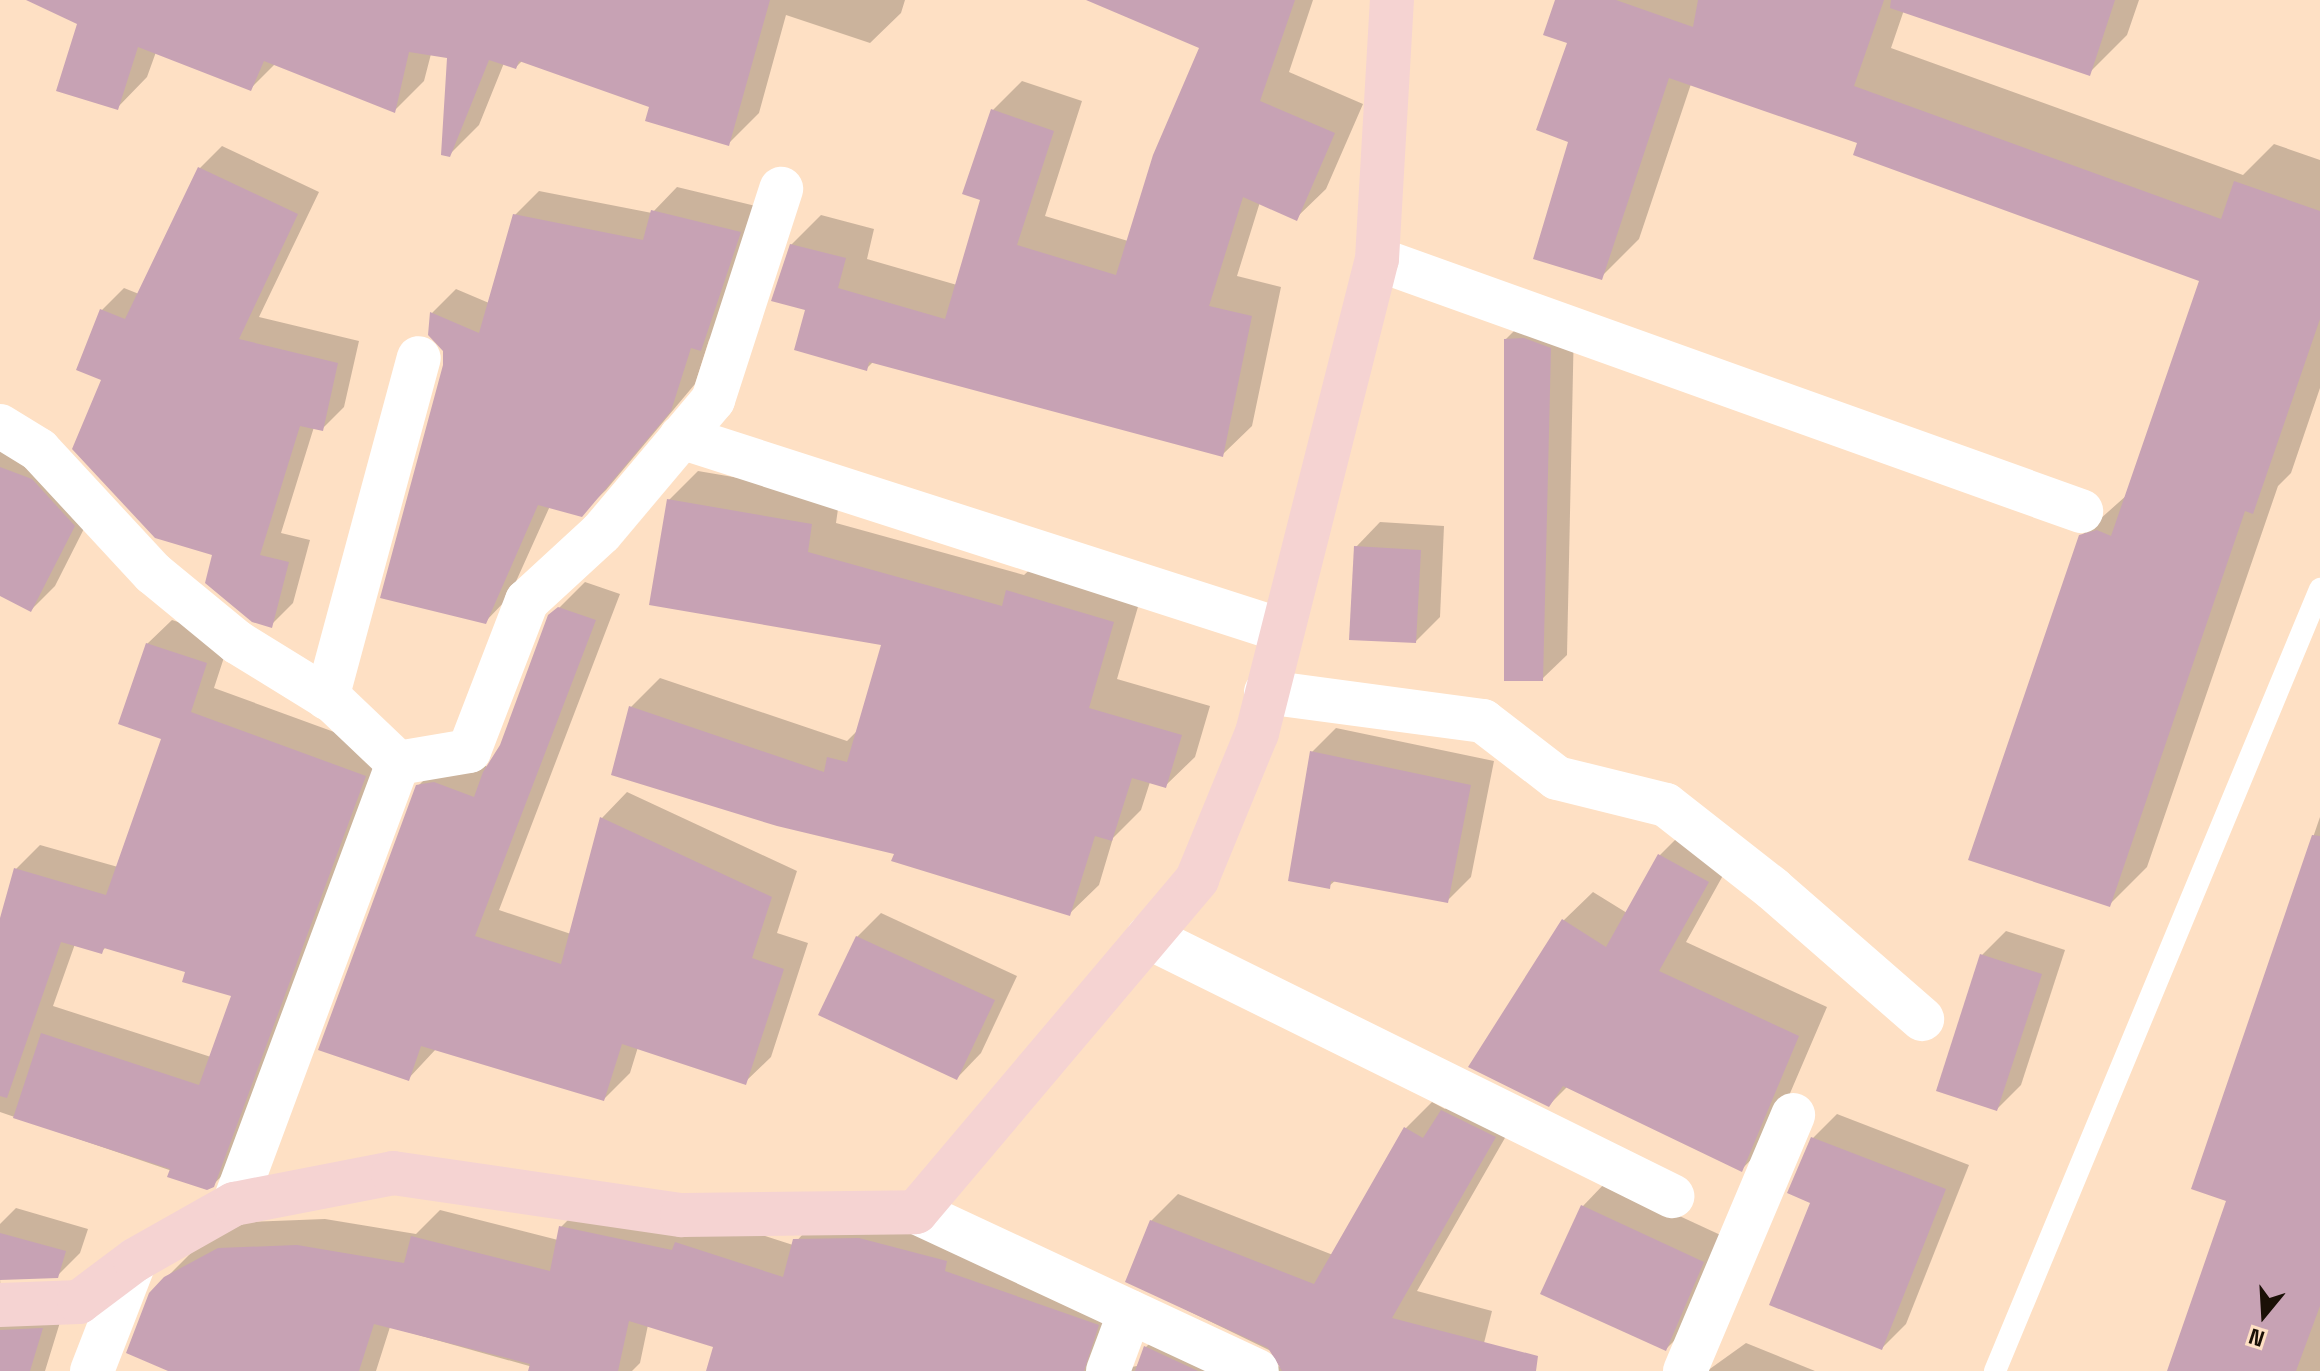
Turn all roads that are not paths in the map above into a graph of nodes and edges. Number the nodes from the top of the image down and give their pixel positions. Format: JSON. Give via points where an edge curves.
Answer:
{"nodes":[{"id":1,"x":1392,"y":0,"type":"edge"},
{"id":2,"x":781,"y":189,"type":"dead end"},
{"id":3,"x":1377,"y":259,"type":"junction"},
{"id":4,"x":419,"y":358,"type":"dead end"},
{"id":5,"x":0,"y":426,"type":"edge"},
{"id":6,"x":681,"y":437,"type":"junction"},
{"id":7,"x":2081,"y":511,"type":"dead end"},
{"id":8,"x":2320,"y":589,"type":"edge"},
{"id":9,"x":1281,"y":630,"type":"junction"},
{"id":10,"x":1266,"y":692,"type":"junction"},
{"id":11,"x":327,"y":698,"type":"junction"},
{"id":12,"x":398,"y":763,"type":"junction"},
{"id":13,"x":1148,"y":937,"type":"junction"},
{"id":14,"x":1922,"y":1019,"type":"dead end"},
{"id":15,"x":1793,"y":1115,"type":"dead end"},
{"id":16,"x":1672,"y":1196,"type":"dead end"},
{"id":17,"x":234,"y":1204,"type":"junction"},
{"id":18,"x":916,"y":1212,"type":"junction"},
{"id":19,"x":135,"y":1260,"type":"junction"},
{"id":20,"x":0,"y":1305,"type":"edge"},
{"id":21,"x":1130,"y":1312,"type":"junction"},
{"id":22,"x":92,"y":1371,"type":"edge"},
{"id":23,"x":1108,"y":1371,"type":"edge"},
{"id":24,"x":1257,"y":1371,"type":"edge"},
{"id":25,"x":1685,"y":1371,"type":"edge"},
{"id":26,"x":1995,"y":1371,"type":"edge"}],
"edges":[{"from":1,"to":3,"type":"street"},
{"from":2,"to":6,"type":"street","via":[[713,400]]},
{"from":3,"to":7,"type":"street"},
{"from":3,"to":9,"type":"street"},
{"from":4,"to":11,"type":"street"},
{"from":5,"to":11,"type":"street","via":[[39,450],[112,531],[237,642]]},
{"from":6,"to":9,"type":"street"},
{"from":6,"to":12,"type":"street","via":[[601,533],[527,601],[469,751]]},
{"from":8,"to":26,"type":"lane"},
{"from":9,"to":10,"type":"street"},
{"from":10,"to":13,"type":"street","via":[[1257,733],[1197,879]]},
{"from":10,"to":14,"type":"street","via":[[1483,721],[1557,778],[1666,805],[1773,889]]},
{"from":11,"to":12,"type":"street"},
{"from":12,"to":17,"type":"street"},
{"from":13,"to":16,"type":"street"},
{"from":13,"to":18,"type":"street"},
{"from":15,"to":25,"type":"street"},
{"from":17,"to":18,"type":"street","via":[[393,1173],[682,1215]]},
{"from":17,"to":19,"type":"street"},
{"from":18,"to":21,"type":"street"},
{"from":19,"to":20,"type":"street","via":[[79,1302]]},
{"from":19,"to":22,"type":"street"},
{"from":21,"to":23,"type":"street"},
{"from":21,"to":24,"type":"street"}]}
